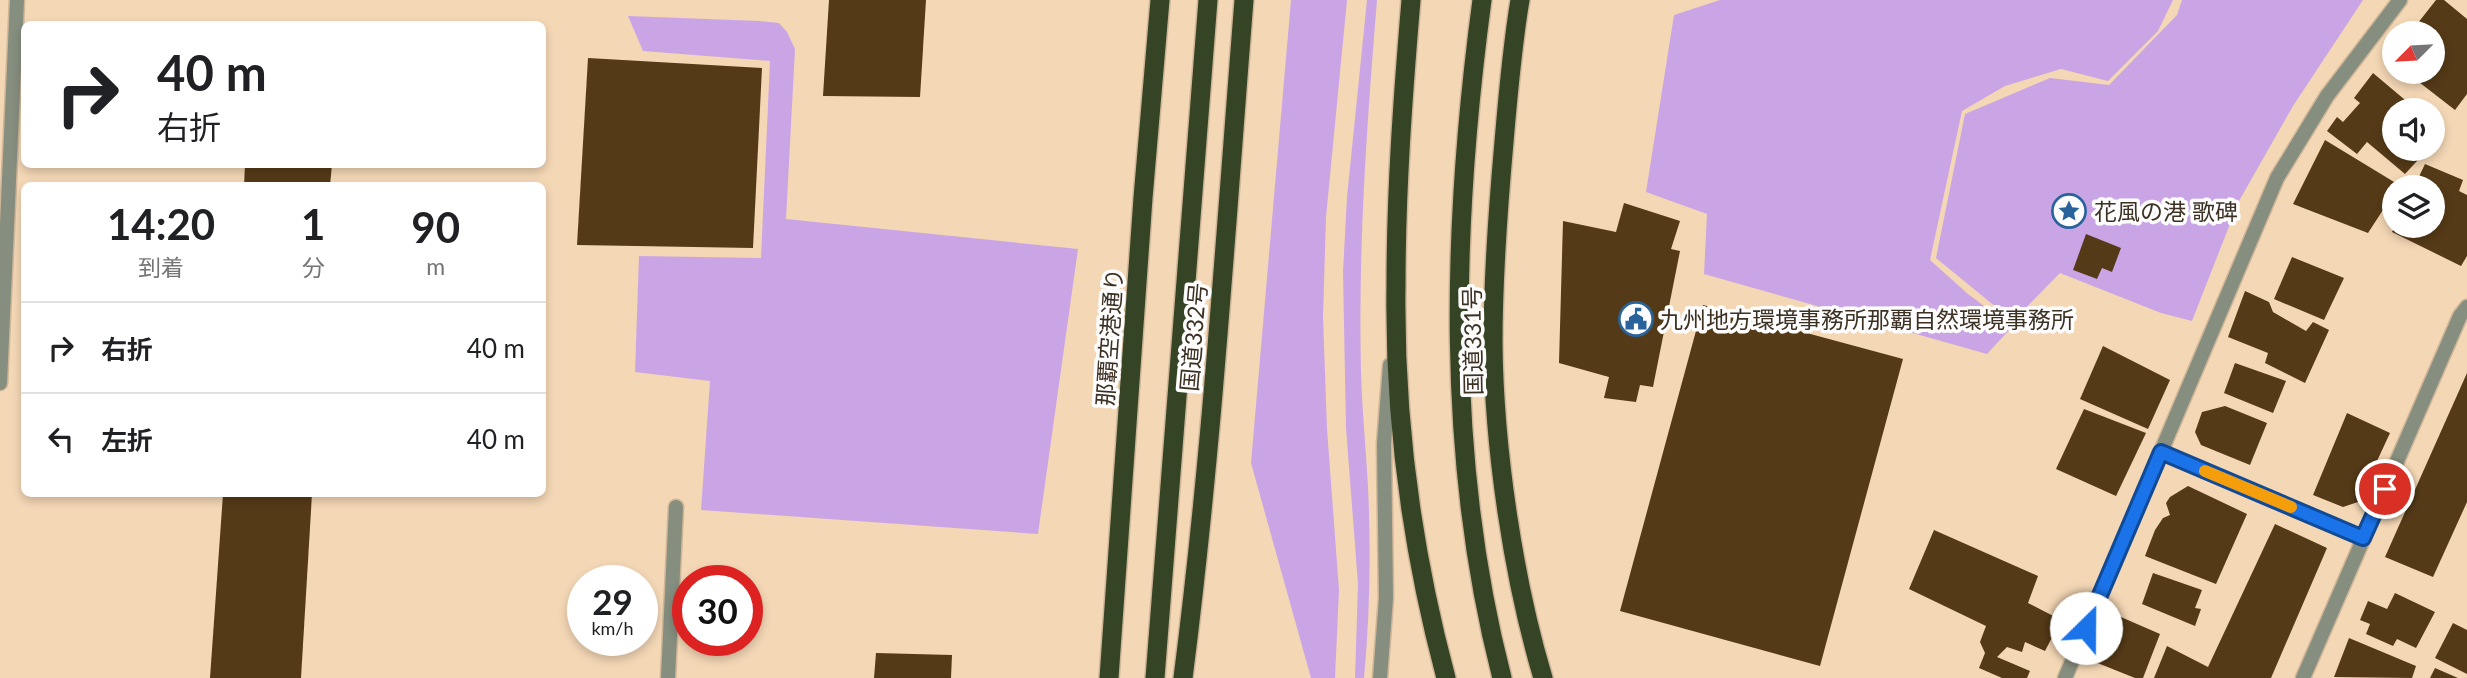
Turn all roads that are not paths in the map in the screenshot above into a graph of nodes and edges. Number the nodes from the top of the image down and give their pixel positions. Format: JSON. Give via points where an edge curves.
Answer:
{"nodes":[{"id":1,"x":17,"y":0,"type":"edge"},
{"id":2,"x":1160,"y":0,"type":"edge"},
{"id":3,"x":1209,"y":0,"type":"edge"},
{"id":4,"x":1244,"y":0,"type":"edge"},
{"id":5,"x":1411,"y":0,"type":"edge"},
{"id":6,"x":1482,"y":0,"type":"edge"},
{"id":7,"x":1520,"y":0,"type":"edge"},
{"id":8,"x":2400,"y":0,"type":"edge"},
{"id":9,"x":1395,"y":287,"type":"junction"},
{"id":10,"x":2467,"y":307,"type":"edge"},
{"id":11,"x":0,"y":383,"type":"edge"},
{"id":12,"x":2161,"y":452,"type":"junction"},
{"id":13,"x":677,"y":507,"type":"dead end"},
{"id":14,"x":2363,"y":538,"type":"junction"},
{"id":15,"x":668,"y":678,"type":"edge"},
{"id":16,"x":1109,"y":678,"type":"edge"},
{"id":17,"x":1156,"y":678,"type":"edge"},
{"id":18,"x":1183,"y":678,"type":"edge"},
{"id":19,"x":1380,"y":678,"type":"edge"},
{"id":20,"x":1446,"y":678,"type":"edge"},
{"id":21,"x":1502,"y":678,"type":"edge"},
{"id":22,"x":1543,"y":678,"type":"edge"},
{"id":23,"x":2064,"y":678,"type":"edge"},
{"id":24,"x":2303,"y":678,"type":"edge"}],
"edges":[{"from":1,"to":11,"type":"street"},
{"from":2,"to":16,"type":"highway","name":"那覇空港通り"},
{"from":3,"to":17,"type":"highway","name":"国道332号"},
{"from":4,"to":18,"type":"highway","name":"国道332号","via":[[1198,563]]},
{"from":5,"to":9,"type":"highway"},
{"from":6,"to":21,"type":"highway","name":"国道331号","via":[[1464,194],[1460,363],[1474,542]]},
{"from":7,"to":22,"type":"highway","name":"国道331号","via":[[1500,185],[1493,345],[1500,449],[1513,539]]},
{"from":8,"to":12,"type":"street","via":[[2327,96],[2277,178]]},
{"from":9,"to":19,"type":"street","via":[[1384,444],[1386,598]]},
{"from":9,"to":20,"type":"highway","via":[[1406,470],[1418,553]]},
{"from":10,"to":14,"type":"street"},
{"from":12,"to":14,"type":"street"},
{"from":12,"to":23,"type":"street"},
{"from":13,"to":15,"type":"street"},
{"from":14,"to":24,"type":"street"}]}
